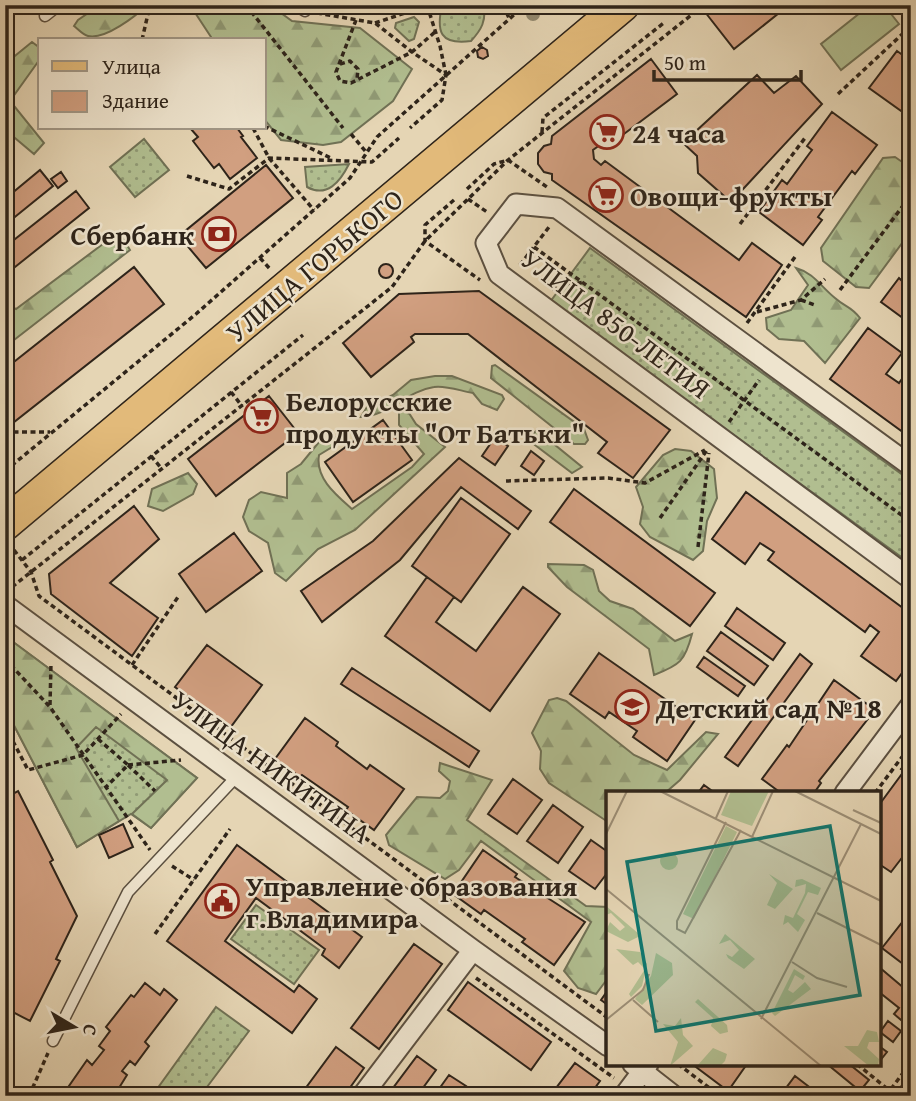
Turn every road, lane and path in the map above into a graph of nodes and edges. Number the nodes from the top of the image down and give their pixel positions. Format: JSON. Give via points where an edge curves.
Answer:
{"nodes":[{"id":1,"x":59,"y":5,"type":"edge"},
{"id":2,"x":150,"y":5,"type":"edge"},
{"id":3,"x":246,"y":5,"type":"edge"},
{"id":4,"x":295,"y":5,"type":"edge"},
{"id":5,"x":503,"y":5,"type":"edge"},
{"id":6,"x":525,"y":5,"type":"edge"},
{"id":7,"x":623,"y":5,"type":"edge"},
{"id":8,"x":704,"y":5,"type":"edge"},
{"id":9,"x":427,"y":6,"type":"edge"},
{"id":10,"x":305,"y":11,"type":"joint"},
{"id":11,"x":45,"y":16,"type":"dead end"},
{"id":12,"x":509,"y":18,"type":"junction"},
{"id":13,"x":356,"y":20,"type":"junction"},
{"id":14,"x":665,"y":22,"type":"dead end"},
{"id":15,"x":375,"y":23,"type":"junction"},
{"id":16,"x":911,"y":26,"type":"edge"},
{"id":17,"x":435,"y":32,"type":"junction"},
{"id":18,"x":142,"y":38,"type":"edge"},
{"id":19,"x":412,"y":52,"type":"junction"},
{"id":20,"x":340,"y":64,"type":"junction"},
{"id":21,"x":446,"y":75,"type":"junction"},
{"id":22,"x":594,"y":78,"type":"junction"},
{"id":23,"x":357,"y":79,"type":"junction"},
{"id":24,"x":601,"y":86,"type":"junction"},
{"id":25,"x":838,"y":94,"type":"dead end"},
{"id":26,"x":266,"y":127,"type":"edge"},
{"id":27,"x":343,"y":128,"type":"dead end"},
{"id":28,"x":410,"y":128,"type":"dead end"},
{"id":29,"x":254,"y":130,"type":"edge"},
{"id":30,"x":542,"y":133,"type":"junction"},
{"id":31,"x":351,"y":134,"type":"dead end"},
{"id":32,"x":399,"y":138,"type":"dead end"},
{"id":33,"x":805,"y":138,"type":"dead end"},
{"id":34,"x":367,"y":153,"type":"junction"},
{"id":35,"x":270,"y":158,"type":"junction"},
{"id":36,"x":335,"y":160,"type":"junction"},
{"id":37,"x":362,"y":160,"type":"junction"},
{"id":38,"x":494,"y":164,"type":"dead end"},
{"id":39,"x":187,"y":176,"type":"dead end"},
{"id":40,"x":467,"y":189,"type":"dead end"},
{"id":41,"x":911,"y":195,"type":"edge"},
{"id":42,"x":454,"y":200,"type":"dead end"},
{"id":43,"x":314,"y":210,"type":"junction"},
{"id":44,"x":425,"y":225,"type":"dead end"},
{"id":45,"x":740,"y":225,"type":"dead end"},
{"id":46,"x":549,"y":227,"type":"dead end"},
{"id":47,"x":534,"y":247,"type":"junction"},
{"id":48,"x":260,"y":257,"type":"junction"},
{"id":49,"x":795,"y":257,"type":"dead end"},
{"id":50,"x":265,"y":263,"type":"dead end"},
{"id":51,"x":517,"y":270,"type":"dead end"},
{"id":52,"x":825,"y":279,"type":"dead end"},
{"id":53,"x":584,"y":282,"type":"junction"},
{"id":54,"x":840,"y":290,"type":"dead end"},
{"id":55,"x":527,"y":295,"type":"junction"},
{"id":56,"x":801,"y":300,"type":"junction"},
{"id":57,"x":815,"y":305,"type":"dead end"},
{"id":58,"x":755,"y":312,"type":"junction"},
{"id":59,"x":744,"y":328,"type":"dead end"},
{"id":60,"x":303,"y":335,"type":"dead end"},
{"id":61,"x":771,"y":364,"type":"junction"},
{"id":62,"x":231,"y":392,"type":"junction"},
{"id":63,"x":744,"y":400,"type":"junction"},
{"id":64,"x":242,"y":406,"type":"junction"},
{"id":65,"x":5,"y":432,"type":"edge"},
{"id":66,"x":52,"y":432,"type":"junction"},
{"id":67,"x":714,"y":441,"type":"junction"},
{"id":68,"x":151,"y":456,"type":"junction"},
{"id":69,"x":911,"y":466,"type":"edge"},
{"id":70,"x":162,"y":469,"type":"junction"},
{"id":71,"x":5,"y":471,"type":"edge"},
{"id":72,"x":506,"y":481,"type":"dead end"},
{"id":73,"x":660,"y":518,"type":"dead end"},
{"id":74,"x":911,"y":522,"type":"edge"},
{"id":75,"x":10,"y":537,"type":"edge"},
{"id":76,"x":698,"y":547,"type":"dead end"},
{"id":77,"x":22,"y":560,"type":"junction"},
{"id":78,"x":31,"y":572,"type":"junction"},
{"id":79,"x":911,"y":579,"type":"edge"},
{"id":80,"x":8,"y":597,"type":"edge"},
{"id":81,"x":178,"y":597,"type":"dead end"},
{"id":82,"x":5,"y":659,"type":"edge"},
{"id":83,"x":51,"y":661,"type":"dead end"},
{"id":84,"x":132,"y":665,"type":"junction"},
{"id":85,"x":133,"y":699,"type":"junction"},
{"id":86,"x":911,"y":705,"type":"edge"},
{"id":87,"x":50,"y":707,"type":"junction"},
{"id":88,"x":5,"y":726,"type":"edge"},
{"id":89,"x":98,"y":739,"type":"junction"},
{"id":90,"x":911,"y":744,"type":"edge"},
{"id":91,"x":83,"y":755,"type":"junction"},
{"id":92,"x":185,"y":760,"type":"dead end"},
{"id":93,"x":128,"y":765,"type":"junction"},
{"id":94,"x":237,"y":776,"type":"junction"},
{"id":95,"x":106,"y":786,"type":"junction"},
{"id":96,"x":156,"y":791,"type":"dead end"},
{"id":97,"x":846,"y":791,"type":"edge"},
{"id":98,"x":876,"y":791,"type":"edge"},
{"id":99,"x":230,"y":830,"type":"dead end"},
{"id":100,"x":157,"y":861,"type":"junction"},
{"id":101,"x":194,"y":880,"type":"junction"},
{"id":102,"x":155,"y":934,"type":"dead end"},
{"id":103,"x":473,"y":950,"type":"junction"},
{"id":104,"x":606,"y":1017,"type":"edge"},
{"id":105,"x":53,"y":1041,"type":"joint"},
{"id":106,"x":606,"y":1045,"type":"edge"},
{"id":107,"x":911,"y":1062,"type":"edge"},
{"id":108,"x":681,"y":1066,"type":"edge"},
{"id":109,"x":859,"y":1066,"type":"edge"},
{"id":110,"x":641,"y":1067,"type":"edge"},
{"id":111,"x":890,"y":1091,"type":"junction"},
{"id":112,"x":29,"y":1096,"type":"edge"},
{"id":113,"x":362,"y":1096,"type":"edge"},
{"id":114,"x":624,"y":1096,"type":"edge"},
{"id":115,"x":674,"y":1096,"type":"edge"},
{"id":116,"x":720,"y":1096,"type":"edge"},
{"id":117,"x":886,"y":1096,"type":"edge"}],
"edges":[{"from":1,"to":11,"type":"lane"},
{"from":2,"to":18,"type":"path"},
{"from":3,"to":27,"type":"path"},
{"from":4,"to":10,"type":"lane"},
{"from":5,"to":12,"type":"path"},
{"from":6,"to":12,"type":"path"},
{"from":7,"to":75,"type":"main road","name":"УЛИЦА ГОРЬКОГО"},
{"from":8,"to":24,"type":"path"},
{"from":9,"to":15,"type":"path"},
{"from":9,"to":17,"type":"path"},
{"from":10,"to":13,"type":"path"},
{"from":12,"to":21,"type":"path"},
{"from":13,"to":15,"type":"path"},
{"from":13,"to":20,"type":"path"},
{"from":14,"to":22,"type":"path"},
{"from":15,"to":19,"type":"path"},
{"from":16,"to":25,"type":"path"},
{"from":17,"to":19,"type":"path"},
{"from":17,"to":21,"type":"path"},
{"from":19,"to":21,"type":"path"},
{"from":19,"to":23,"type":"path"},
{"from":20,"to":23,"type":"path","via":[[350,61],[358,69]]},
{"from":20,"to":23,"type":"path","via":[[336,72],[340,81]]},
{"from":21,"to":28,"type":"path","via":[[442,100]]},
{"from":21,"to":34,"type":"path","via":[[377,137]]},
{"from":22,"to":24,"type":"path"},
{"from":22,"to":30,"type":"path","via":[[543,118]]},
{"from":24,"to":30,"type":"path"},
{"from":26,"to":36,"type":"path"},
{"from":29,"to":35,"type":"path"},
{"from":30,"to":64,"type":"path","via":[[425,241],[392,287]]},
{"from":31,"to":34,"type":"path"},
{"from":32,"to":37,"type":"path","via":[[372,162]]},
{"from":33,"to":45,"type":"path"},
{"from":34,"to":37,"type":"path"},
{"from":35,"to":36,"type":"path"},
{"from":35,"to":39,"type":"path","via":[[229,189]]},
{"from":35,"to":43,"type":"path"},
{"from":36,"to":37,"type":"path"},
{"from":37,"to":43,"type":"path","via":[[350,178]]},
{"from":38,"to":40,"type":"path"},
{"from":41,"to":54,"type":"path"},
{"from":42,"to":44,"type":"path"},
{"from":43,"to":48,"type":"path"},
{"from":46,"to":47,"type":"path"},
{"from":47,"to":51,"type":"path"},
{"from":47,"to":53,"type":"path"},
{"from":48,"to":50,"type":"path"},
{"from":48,"to":66,"type":"path"},
{"from":49,"to":58,"type":"path"},
{"from":52,"to":56,"type":"path"},
{"from":53,"to":55,"type":"path"},
{"from":53,"to":63,"type":"path"},
{"from":55,"to":61,"type":"street","name":"УЛИЦА 850-ЛЕТИЯ","via":[[499,274],[486,243],[516,204],[557,208]]},
{"from":55,"to":67,"type":"street","name":"УЛИЦА 850-ЛЕТИЯ"},
{"from":56,"to":57,"type":"path"},
{"from":56,"to":58,"type":"path"},
{"from":58,"to":59,"type":"path"},
{"from":60,"to":62,"type":"path"},
{"from":61,"to":63,"type":"path"},
{"from":61,"to":69,"type":"street","name":"УЛИЦА 850-ЛЕТИЯ"},
{"from":62,"to":64,"type":"path"},
{"from":62,"to":68,"type":"path"},
{"from":63,"to":67,"type":"path"},
{"from":63,"to":74,"type":"path"},
{"from":64,"to":70,"type":"path"},
{"from":65,"to":66,"type":"path"},
{"from":66,"to":71,"type":"path"},
{"from":67,"to":72,"type":"path","via":[[645,483],[608,478]]},
{"from":67,"to":73,"type":"path"},
{"from":67,"to":76,"type":"path"},
{"from":67,"to":79,"type":"street","name":"УЛИЦА 850-ЛЕТИЯ"},
{"from":68,"to":70,"type":"path"},
{"from":68,"to":77,"type":"path"},
{"from":70,"to":78,"type":"path"},
{"from":75,"to":77,"type":"path"},
{"from":77,"to":78,"type":"path"},
{"from":78,"to":80,"type":"path"},
{"from":78,"to":84,"type":"path","via":[[40,596]]},
{"from":80,"to":85,"type":"street","name":"УЛИЦА НИКИТИНА"},
{"from":81,"to":84,"type":"path"},
{"from":82,"to":87,"type":"path"},
{"from":83,"to":87,"type":"path"},
{"from":84,"to":104,"type":"path"},
{"from":85,"to":89,"type":"path"},
{"from":85,"to":94,"type":"street","name":"УЛИЦА НИКИТИНА"},
{"from":86,"to":97,"type":"street"},
{"from":87,"to":91,"type":"path"},
{"from":88,"to":91,"type":"path","via":[[28,770]]},
{"from":89,"to":91,"type":"path"},
{"from":89,"to":93,"type":"path"},
{"from":90,"to":98,"type":"path"},
{"from":91,"to":95,"type":"path"},
{"from":92,"to":93,"type":"path"},
{"from":93,"to":95,"type":"path"},
{"from":93,"to":96,"type":"path"},
{"from":94,"to":100,"type":"lane"},
{"from":94,"to":103,"type":"street","name":"УЛИЦА НИКИТИНА"},
{"from":95,"to":100,"type":"path"},
{"from":99,"to":101,"type":"path"},
{"from":100,"to":101,"type":"path"},
{"from":100,"to":105,"type":"lane","via":[[128,892]]},
{"from":101,"to":102,"type":"path"},
{"from":103,"to":106,"type":"street","name":"УЛИЦА НИКИТИНА"},
{"from":103,"to":113,"type":"street"},
{"from":105,"to":112,"type":"path"},
{"from":107,"to":111,"type":"path"},
{"from":108,"to":116,"type":"path"},
{"from":109,"to":111,"type":"path"},
{"from":110,"to":114,"type":"street"},
{"from":110,"to":115,"type":"street"},
{"from":111,"to":117,"type":"path"}]}
